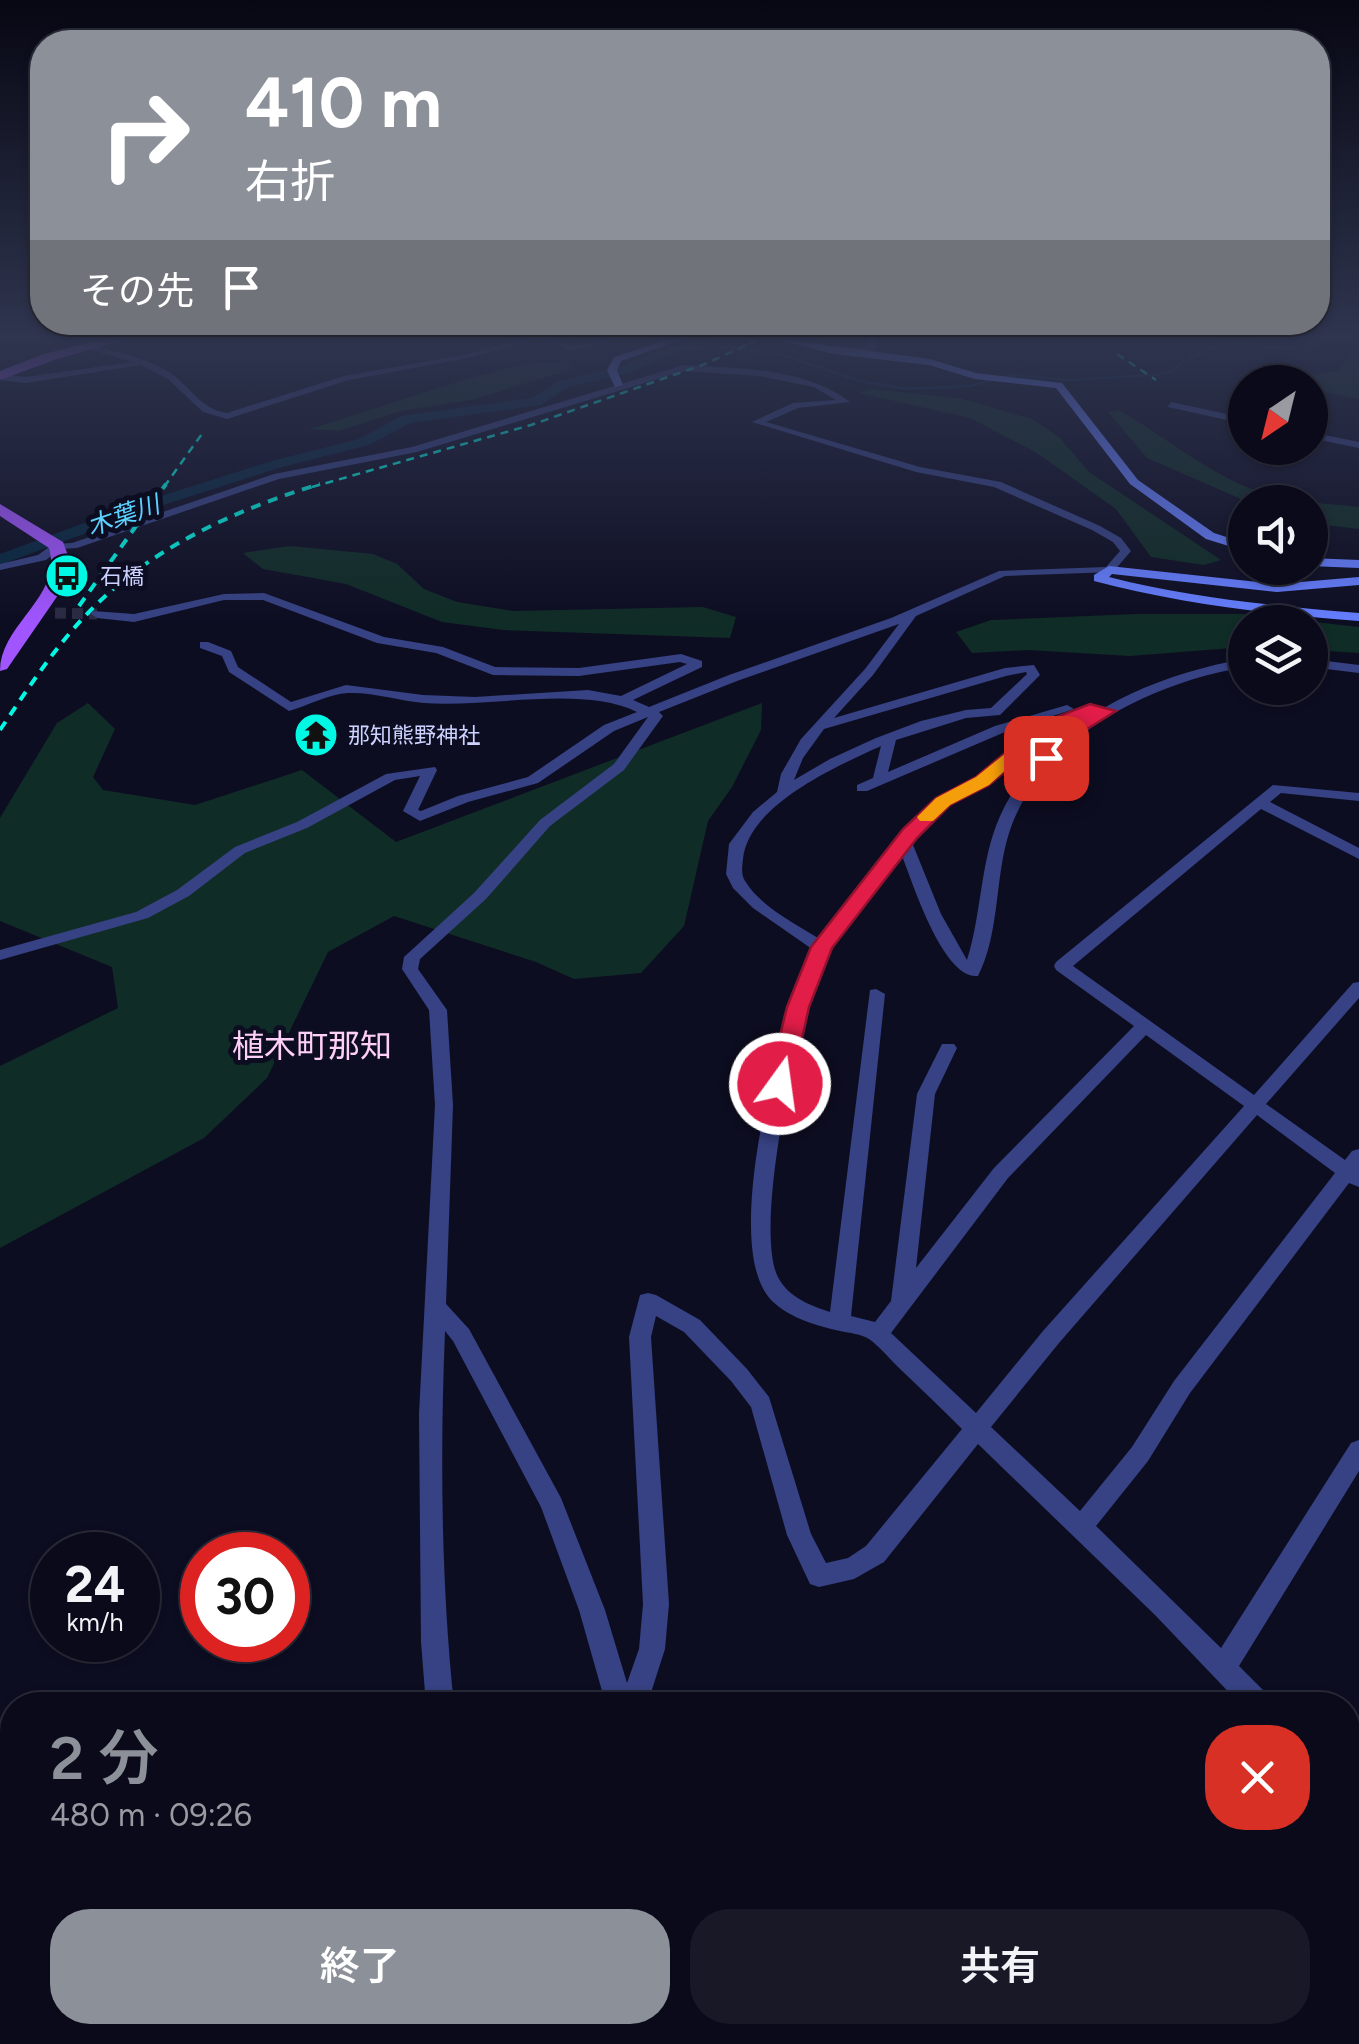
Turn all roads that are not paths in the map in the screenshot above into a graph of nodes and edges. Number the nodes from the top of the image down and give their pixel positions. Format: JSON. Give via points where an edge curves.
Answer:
{"nodes":[{"id":1,"x":469,"y":432,"type":"edge"},
{"id":2,"x":792,"y":432,"type":"edge"},
{"id":3,"x":1096,"y":432,"type":"edge"},
{"id":4,"x":1328,"y":439,"type":"edge"},
{"id":5,"x":1359,"y":445,"type":"edge"},
{"id":6,"x":0,"y":509,"type":"edge"},
{"id":7,"x":51,"y":541,"type":"junction"},
{"id":8,"x":1228,"y":542,"type":"edge"},
{"id":9,"x":1328,"y":563,"type":"edge"},
{"id":10,"x":1359,"y":564,"type":"edge"},
{"id":11,"x":0,"y":567,"type":"edge"},
{"id":12,"x":1109,"y":570,"type":"junction"},
{"id":13,"x":1359,"y":581,"type":"edge"},
{"id":14,"x":34,"y":612,"type":"junction"},
{"id":15,"x":55,"y":613,"type":"tunnel mouth"},
{"id":16,"x":97,"y":614,"type":"tunnel mouth"},
{"id":17,"x":912,"y":614,"type":"junction"},
{"id":18,"x":1359,"y":618,"type":"edge"},
{"id":19,"x":204,"y":645,"type":"dead end"},
{"id":20,"x":0,"y":665,"type":"edge"},
{"id":21,"x":1328,"y":665,"type":"edge"},
{"id":22,"x":1228,"y":666,"type":"edge"},
{"id":23,"x":1359,"y":668,"type":"edge"},
{"id":24,"x":623,"y":700,"type":"junction"},
{"id":25,"x":1099,"y":710,"type":"junction"},
{"id":26,"x":995,"y":712,"type":"junction"},
{"id":27,"x":651,"y":714,"type":"junction"},
{"id":28,"x":823,"y":725,"type":"junction"},
{"id":29,"x":1000,"y":729,"type":"junction"},
{"id":30,"x":888,"y":739,"type":"junction"},
{"id":31,"x":880,"y":778,"type":"junction"},
{"id":32,"x":862,"y":788,"type":"dead end"},
{"id":33,"x":784,"y":791,"type":"junction"},
{"id":34,"x":1359,"y":797,"type":"edge"},
{"id":35,"x":1259,"y":802,"type":"junction"},
{"id":36,"x":904,"y":841,"type":"junction"},
{"id":37,"x":1359,"y":854,"type":"edge"},
{"id":38,"x":821,"y":947,"type":"junction"},
{"id":39,"x":0,"y":955,"type":"edge"},
{"id":40,"x":1359,"y":986,"type":"edge"},
{"id":41,"x":876,"y":994,"type":"dead end"},
{"id":42,"x":1144,"y":1026,"type":"junction"},
{"id":43,"x":948,"y":1048,"type":"dead end"},
{"id":44,"x":1254,"y":1104,"type":"junction"},
{"id":45,"x":1355,"y":1170,"type":"edge"},
{"id":46,"x":902,"y":1303,"type":"junction"},
{"id":47,"x":434,"y":1305,"type":"junction"},
{"id":48,"x":840,"y":1323,"type":"junction"},
{"id":49,"x":878,"y":1334,"type":"junction"},
{"id":50,"x":976,"y":1428,"type":"junction"},
{"id":51,"x":1359,"y":1450,"type":"edge"},
{"id":52,"x":1080,"y":1527,"type":"junction"},
{"id":53,"x":1224,"y":1667,"type":"junction"},
{"id":54,"x":439,"y":1692,"type":"edge"},
{"id":55,"x":616,"y":1692,"type":"edge"},
{"id":56,"x":637,"y":1692,"type":"edge"},
{"id":57,"x":1248,"y":1692,"type":"edge"}],
"edges":[{"from":1,"to":7,"type":"street","via":[[277,476],[73,546]]},
{"from":2,"to":12,"type":"street","via":[[919,470],[997,484],[1070,515],[1124,545]]},
{"from":3,"to":8,"type":"main road","via":[[1134,482]]},
{"from":4,"to":5,"type":"street"},
{"from":6,"to":7,"type":"main road"},
{"from":7,"to":11,"type":"street","via":[[42,558]]},
{"from":7,"to":14,"type":"main road","via":[[63,566]]},
{"from":9,"to":10,"type":"main road"},
{"from":12,"to":13,"type":"main road","via":[[1277,588]]},
{"from":12,"to":17,"type":"street","via":[[1014,571]]},
{"from":12,"to":18,"type":"main road","via":[[1099,578]]},
{"from":14,"to":15,"type":"street"},
{"from":14,"to":20,"type":"main road"},
{"from":16,"to":24,"type":"street","via":[[134,618],[224,597],[264,596],[381,640],[439,650],[493,670],[579,672],[681,658],[698,664]]},
{"from":17,"to":27,"type":"street"},
{"from":17,"to":28,"type":"street"},
{"from":19,"to":24,"type":"street","via":[[227,654],[232,669],[290,707],[346,688],[423,699],[588,694]]},
{"from":21,"to":23,"type":"street"},
{"from":22,"to":25,"type":"street"},
{"from":24,"to":27,"type":"street"},
{"from":25,"to":29,"type":"street","via":[[1058,711]]},
{"from":25,"to":36,"type":"street","via":[[1047,727],[982,781],[943,802]]},
{"from":25,"to":36,"type":"street","via":[[1046,758],[1010,814],[972,972],[960,966],[950,947]]},
{"from":26,"to":28,"type":"street","via":[[1030,680],[1030,668]]},
{"from":26,"to":29,"type":"street","via":[[1004,720]]},
{"from":26,"to":30,"type":"street","via":[[974,712]]},
{"from":27,"to":39,"type":"street","via":[[594,736],[533,780],[420,817],[410,811],[430,770],[392,777],[240,850],[142,915]]},
{"from":27,"to":47,"type":"street","via":[[656,719],[619,767],[545,823],[480,896],[412,956],[410,969],[438,1010],[444,1105]]},
{"from":28,"to":33,"type":"street","via":[[792,765]]},
{"from":29,"to":31,"type":"street"},
{"from":30,"to":31,"type":"street"},
{"from":30,"to":33,"type":"street"},
{"from":31,"to":32,"type":"street"},
{"from":33,"to":38,"type":"street","via":[[736,844],[734,875],[761,906]]},
{"from":34,"to":35,"type":"street","via":[[1278,788]]},
{"from":35,"to":37,"type":"street"},
{"from":35,"to":42,"type":"street","via":[[1062,966]]},
{"from":36,"to":38,"type":"street"},
{"from":38,"to":48,"type":"street","via":[[780,1084],[760,1214],[766,1276],[782,1296]]},
{"from":40,"to":44,"type":"street"},
{"from":41,"to":48,"type":"street"},
{"from":42,"to":44,"type":"street"},
{"from":42,"to":46,"type":"street","via":[[1001,1173]]},
{"from":43,"to":46,"type":"street","via":[[926,1094]]},
{"from":44,"to":45,"type":"street"},
{"from":44,"to":50,"type":"street"},
{"from":45,"to":52,"type":"street"},
{"from":46,"to":49,"type":"street"},
{"from":47,"to":54,"type":"street","via":[[430,1414]]},
{"from":47,"to":55,"type":"street","via":[[461,1335],[552,1505]]},
{"from":48,"to":49,"type":"street"},
{"from":49,"to":50,"type":"street"},
{"from":50,"to":52,"type":"street"},
{"from":50,"to":56,"type":"street","via":[[876,1554],[854,1568],[818,1576],[799,1535],[761,1404],[692,1326],[648,1301],[640,1337],[656,1604],[652,1649]]},
{"from":51,"to":53,"type":"street"},
{"from":52,"to":53,"type":"street"},
{"from":53,"to":57,"type":"street"}]}
